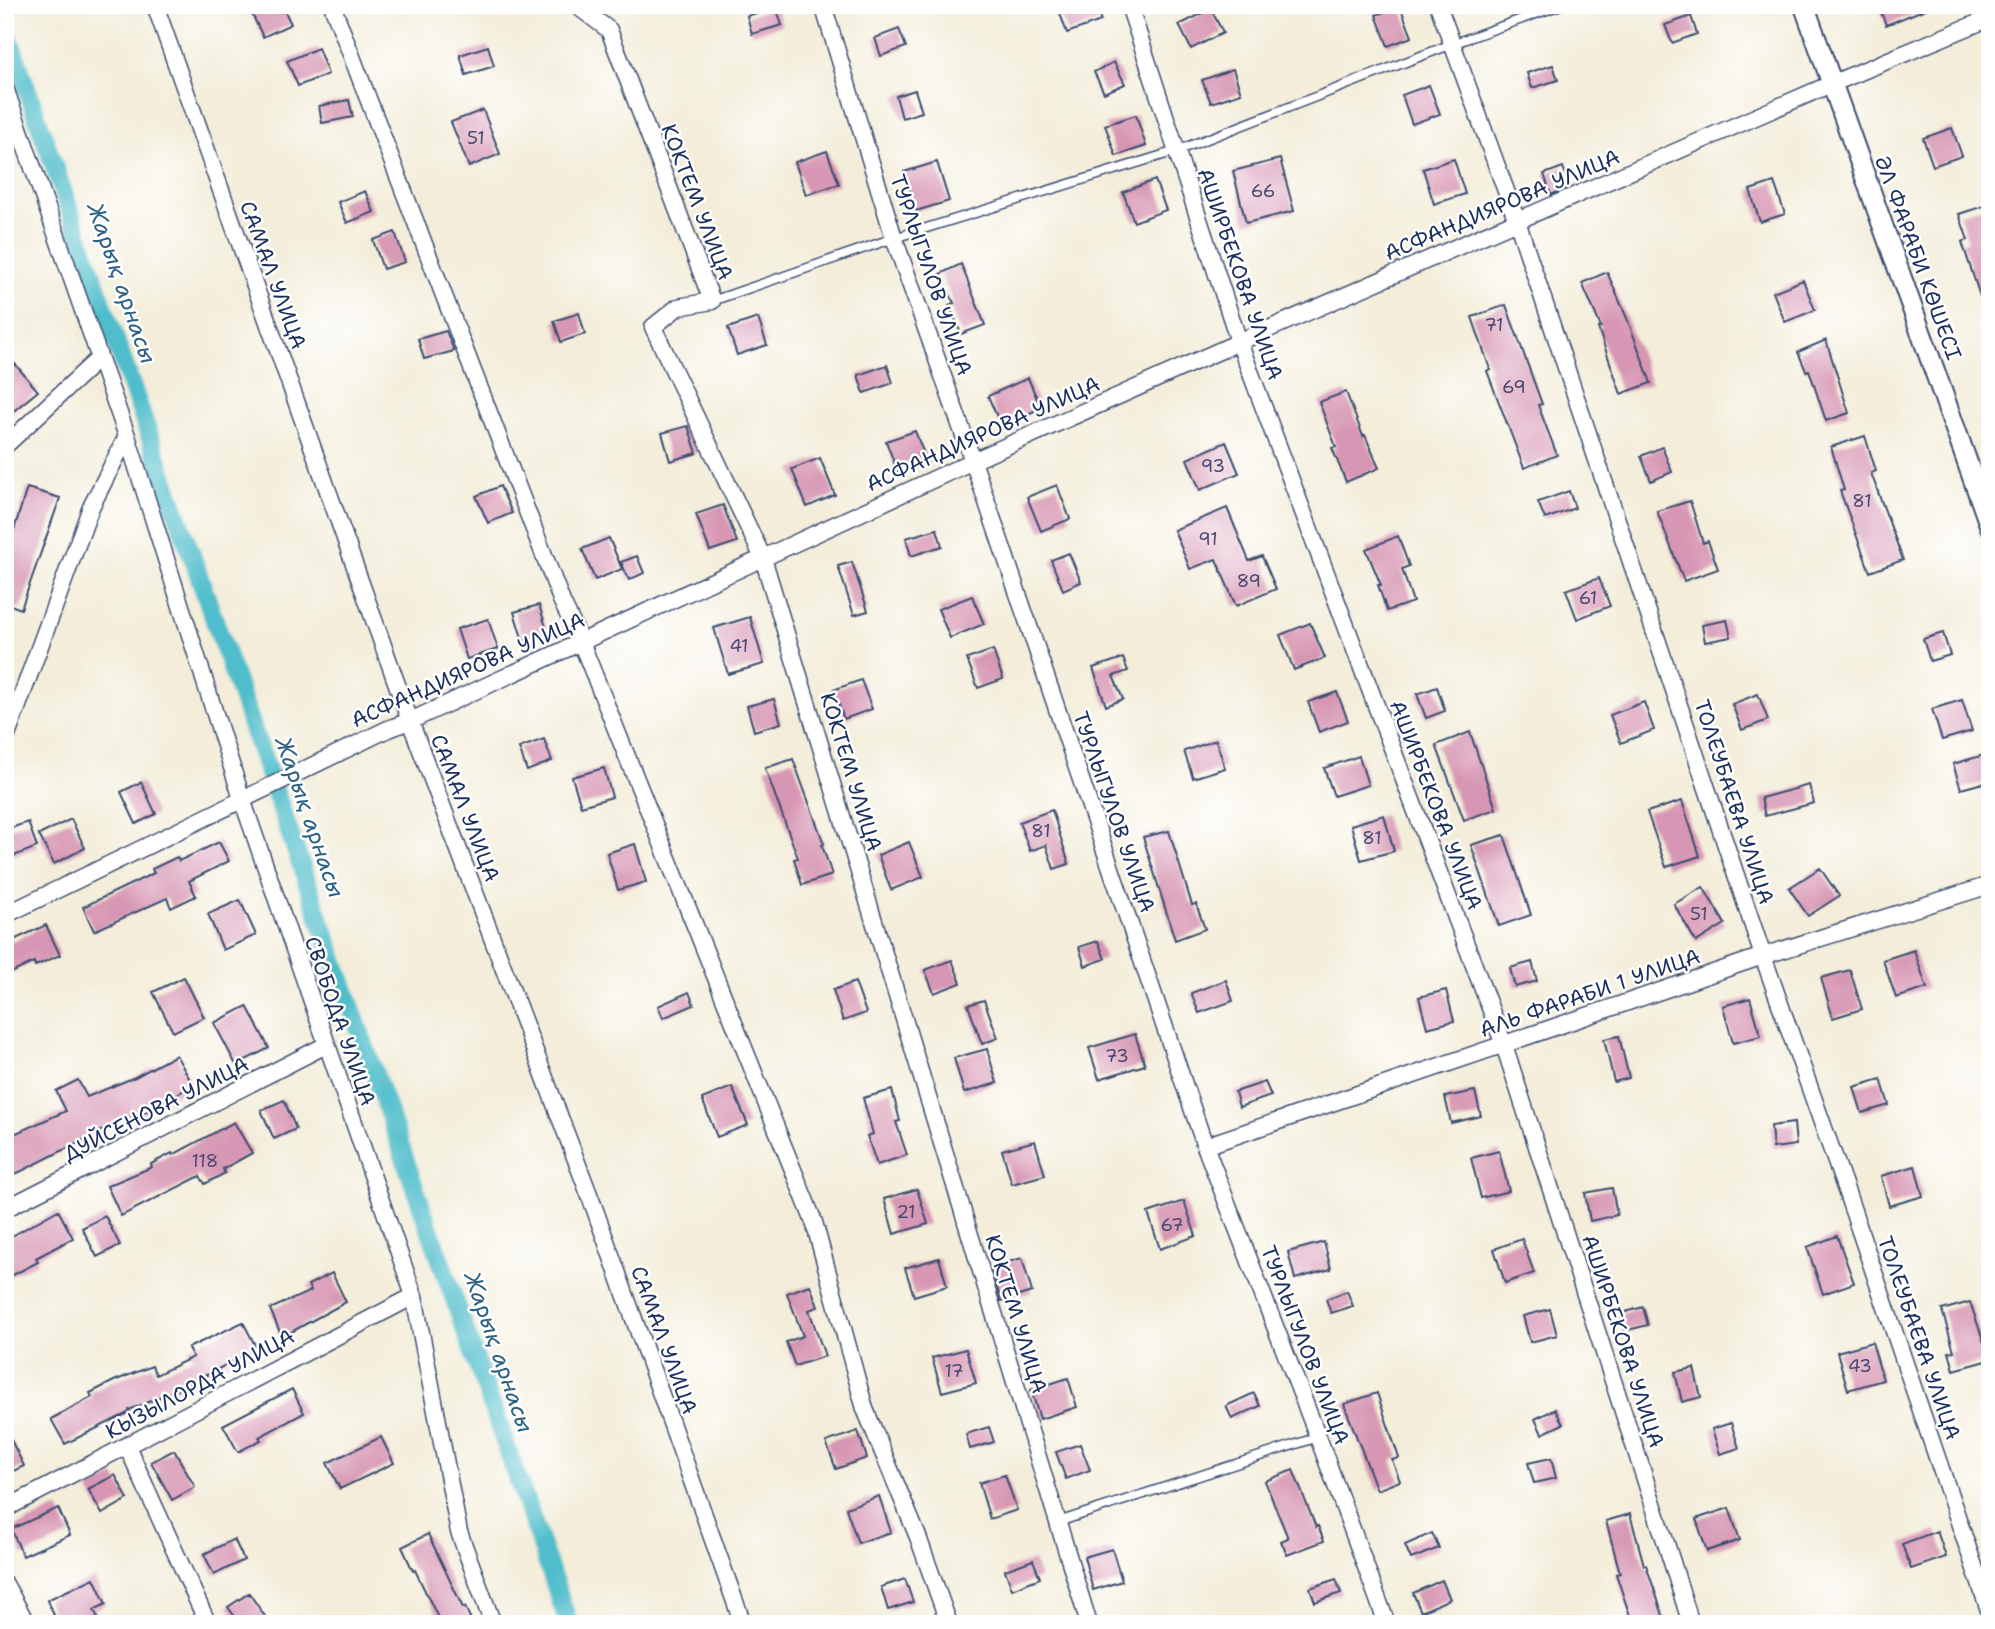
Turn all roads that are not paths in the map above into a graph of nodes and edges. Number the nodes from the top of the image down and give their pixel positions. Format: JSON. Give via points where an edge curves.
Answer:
{"nodes":[{"id":1,"x":155,"y":5,"type":"edge"},
{"id":2,"x":332,"y":5,"type":"edge"},
{"id":3,"x":576,"y":5,"type":"edge"},
{"id":4,"x":823,"y":5,"type":"edge"},
{"id":5,"x":1129,"y":5,"type":"edge"},
{"id":6,"x":1438,"y":5,"type":"edge"},
{"id":7,"x":1561,"y":5,"type":"edge"},
{"id":8,"x":1804,"y":5,"type":"edge"},
{"id":9,"x":1990,"y":18,"type":"edge"},
{"id":10,"x":1452,"y":44,"type":"junction"},
{"id":11,"x":1831,"y":84,"type":"junction"},
{"id":12,"x":5,"y":88,"type":"edge"},
{"id":13,"x":11,"y":123,"type":"edge"},
{"id":14,"x":1177,"y":151,"type":"junction"},
{"id":15,"x":1517,"y":221,"type":"junction"},
{"id":16,"x":894,"y":238,"type":"junction"},
{"id":17,"x":712,"y":301,"type":"junction"},
{"id":18,"x":1239,"y":342,"type":"junction"},
{"id":19,"x":99,"y":358,"type":"junction"},
{"id":20,"x":127,"y":436,"type":"junction"},
{"id":21,"x":5,"y":446,"type":"edge"},
{"id":22,"x":973,"y":461,"type":"junction"},
{"id":23,"x":1990,"y":526,"type":"edge"},
{"id":24,"x":764,"y":558,"type":"junction"},
{"id":25,"x":581,"y":642,"type":"junction"},
{"id":26,"x":410,"y":721,"type":"junction"},
{"id":27,"x":5,"y":741,"type":"edge"},
{"id":28,"x":242,"y":799,"type":"junction"},
{"id":29,"x":1990,"y":885,"type":"edge"},
{"id":30,"x":5,"y":915,"type":"edge"},
{"id":31,"x":1763,"y":956,"type":"junction"},
{"id":32,"x":326,"y":1045,"type":"junction"},
{"id":33,"x":1504,"y":1045,"type":"junction"},
{"id":34,"x":1205,"y":1146,"type":"junction"},
{"id":35,"x":5,"y":1209,"type":"edge"},
{"id":36,"x":414,"y":1296,"type":"junction"},
{"id":37,"x":1318,"y":1437,"type":"junction"},
{"id":38,"x":127,"y":1446,"type":"junction"},
{"id":39,"x":5,"y":1509,"type":"edge"},
{"id":40,"x":1058,"y":1522,"type":"junction"},
{"id":41,"x":5,"y":1584,"type":"edge"},
{"id":42,"x":1990,"y":1613,"type":"edge"},
{"id":43,"x":27,"y":1624,"type":"edge"},
{"id":44,"x":208,"y":1624,"type":"edge"},
{"id":45,"x":493,"y":1624,"type":"edge"},
{"id":46,"x":743,"y":1624,"type":"edge"},
{"id":47,"x":949,"y":1624,"type":"edge"},
{"id":48,"x":1089,"y":1624,"type":"edge"},
{"id":49,"x":1387,"y":1624,"type":"edge"},
{"id":50,"x":1690,"y":1624,"type":"edge"}],
"edges":[{"from":1,"to":26,"type":"street","name":"САМАЛ УЛИЦА"},
{"from":2,"to":25,"type":"street"},
{"from":3,"to":17,"type":"street","name":"КОКТЕМ УЛИЦА","via":[[609,30]]},
{"from":4,"to":16,"type":"street","name":"ТУРЛЫГУЛОВ УЛИЦА"},
{"from":5,"to":14,"type":"street","name":"АШИРБЕКОВА УЛИЦА"},
{"from":6,"to":10,"type":"street","name":"ТОЛЕУБАЕВА УЛИЦА"},
{"from":7,"to":10,"type":"lane"},
{"from":8,"to":11,"type":"street","name":"ӘЛ ФАРАБИ КӨШЕСІ"},
{"from":9,"to":11,"type":"street","name":"АСФАНДИЯРОВА УЛИЦА"},
{"from":10,"to":14,"type":"lane"},
{"from":10,"to":15,"type":"street","name":"ТОЛЕУБАЕВА УЛИЦА"},
{"from":11,"to":15,"type":"street","name":"АСФАНДИЯРОВА УЛИЦА"},
{"from":11,"to":23,"type":"street","name":"ӘЛ ФАРАБИ КӨШЕСІ"},
{"from":12,"to":13,"type":"street","name":"СВОБОДА УЛИЦА"},
{"from":13,"to":19,"type":"street","name":"СВОБОДА УЛИЦА"},
{"from":14,"to":16,"type":"lane"},
{"from":14,"to":18,"type":"street","name":"АШИРБЕКОВА УЛИЦА"},
{"from":15,"to":18,"type":"street","name":"АСФАНДИЯРОВА УЛИЦА"},
{"from":15,"to":31,"type":"street","name":"ТОЛЕУБАЕВА УЛИЦА"},
{"from":16,"to":17,"type":"lane"},
{"from":16,"to":22,"type":"street","name":"ТУРЛЫГУЛОВ УЛИЦА"},
{"from":17,"to":24,"type":"street","name":"КОКТЕМ УЛИЦА","via":[[678,307],[653,327]]},
{"from":18,"to":22,"type":"street","name":"АСФАНДИЯРОВА УЛИЦА"},
{"from":18,"to":33,"type":"street","name":"АШИРБЕКОВА УЛИЦА"},
{"from":19,"to":20,"type":"street","name":"СВОБОДА УЛИЦА"},
{"from":19,"to":21,"type":"street"},
{"from":20,"to":27,"type":"street","via":[[91,507]]},
{"from":20,"to":28,"type":"street","name":"СВОБОДА УЛИЦА"},
{"from":22,"to":24,"type":"street","name":"АСФАНДИЯРОВА УЛИЦА"},
{"from":22,"to":34,"type":"street","name":"ТУРЛЫГУЛОВ УЛИЦА"},
{"from":24,"to":25,"type":"street","name":"АСФАНДИЯРОВА УЛИЦА"},
{"from":24,"to":40,"type":"street","name":"КОКТЕМ УЛИЦА"},
{"from":25,"to":26,"type":"street","name":"АСФАНДИЯРОВА УЛИЦА"},
{"from":25,"to":47,"type":"street","via":[[814,1222],[865,1409]]},
{"from":26,"to":28,"type":"street","name":"АСФАНДИЯРОВА УЛИЦА"},
{"from":26,"to":46,"type":"street","name":"САМАЛ УЛИЦА","via":[[595,1210]]},
{"from":28,"to":30,"type":"street","name":"АСФАНДИЯРОВА УЛИЦА"},
{"from":28,"to":32,"type":"street","name":"СВОБОДА УЛИЦА"},
{"from":29,"to":31,"type":"street","name":"АЛЬ ФАРАБИ 1 УЛИЦА"},
{"from":31,"to":33,"type":"street","name":"АЛЬ ФАРАБИ 1 УЛИЦА"},
{"from":31,"to":42,"type":"street","name":"ТОЛЕУБАЕВА УЛИЦА"},
{"from":32,"to":35,"type":"street","name":"ДУЙСЕНОВА УЛИЦА"},
{"from":32,"to":36,"type":"street","name":"СВОБОДА УЛИЦА"},
{"from":33,"to":34,"type":"street","name":"АЛЬ ФАРАБИ 1 УЛИЦА"},
{"from":33,"to":50,"type":"street","name":"АШИРБЕКОВА УЛИЦА"},
{"from":34,"to":37,"type":"street","name":"ТУРЛЫГУЛОВ УЛИЦА"},
{"from":36,"to":38,"type":"street","name":"КЫЗЫЛОРДА УЛИЦА"},
{"from":36,"to":45,"type":"street","name":"СВОБОДА УЛИЦА","via":[[459,1532]]},
{"from":37,"to":40,"type":"lane"},
{"from":37,"to":49,"type":"street","name":"ТУРЛЫГУЛОВ УЛИЦА"},
{"from":38,"to":39,"type":"street","name":"КЫЗЫЛОРДА УЛИЦА"},
{"from":38,"to":44,"type":"street"},
{"from":40,"to":48,"type":"street","name":"КОКТЕМ УЛИЦА"},
{"from":41,"to":43,"type":"street"}]}
